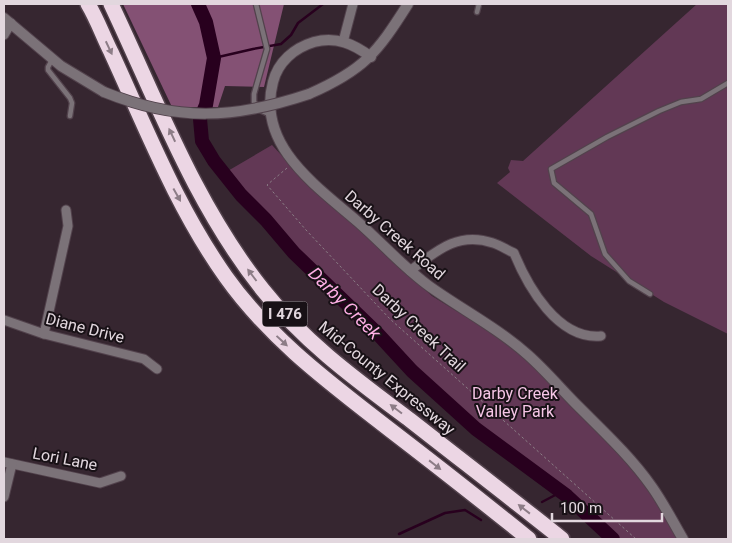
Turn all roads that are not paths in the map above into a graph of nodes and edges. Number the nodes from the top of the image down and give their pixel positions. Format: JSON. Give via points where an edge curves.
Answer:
{"nodes":[{"id":1,"x":88,"y":4,"type":"edge"},
{"id":2,"x":111,"y":4,"type":"edge"},
{"id":3,"x":256,"y":4,"type":"edge"},
{"id":4,"x":353,"y":4,"type":"edge"},
{"id":5,"x":408,"y":4,"type":"edge"},
{"id":6,"x":479,"y":4,"type":"edge"},
{"id":7,"x":477,"y":12,"type":"dead end"},
{"id":8,"x":7,"y":20,"type":"edge"},
{"id":9,"x":4,"y":35,"type":"edge"},
{"id":10,"x":343,"y":42,"type":"junction"},
{"id":11,"x":370,"y":57,"type":"junction"},
{"id":12,"x":53,"y":59,"type":"junction"},
{"id":13,"x":728,"y":84,"type":"edge"},
{"id":14,"x":70,"y":116,"type":"dead end"},
{"id":15,"x":272,"y":116,"type":"junction"},
{"id":16,"x":66,"y":210,"type":"dead end"},
{"id":17,"x":410,"y":271,"type":"junction"},
{"id":18,"x":650,"y":294,"type":"dead end"},
{"id":19,"x":4,"y":320,"type":"edge"},
{"id":20,"x":44,"y":334,"type":"junction"},
{"id":21,"x":601,"y":336,"type":"dead end"},
{"id":22,"x":157,"y":369,"type":"dead end"},
{"id":23,"x":8,"y":463,"type":"edge"},
{"id":24,"x":121,"y":476,"type":"dead end"},
{"id":25,"x":4,"y":497,"type":"edge"},
{"id":26,"x":529,"y":539,"type":"edge"},
{"id":27,"x":562,"y":539,"type":"edge"},
{"id":28,"x":683,"y":539,"type":"edge"}],
"edges":[{"from":1,"to":26,"type":"highway","number":"I 476","one_way":true,"via":[[169,179],[203,242],[252,310],[319,375]]},
{"from":27,"to":2,"type":"highway","name":"Mid-County Expressway","number":"I 476","one_way":true,"via":[[352,376],[302,332],[264,292],[204,202]]},
{"from":3,"to":15,"type":"lane","via":[[267,49],[254,102]]},
{"from":4,"to":10,"type":"street"},
{"from":5,"to":11,"type":"street"},
{"from":6,"to":7,"type":"lane"},
{"from":8,"to":9,"type":"street"},
{"from":8,"to":12,"type":"street"},
{"from":10,"to":11,"type":"street","name":"Darby Creek Road"},
{"from":10,"to":15,"type":"street","name":"Darby Creek Road","via":[[328,40],[309,44],[282,62],[272,84]]},
{"from":11,"to":12,"type":"street","bridge":true,"via":[[345,77],[309,94],[254,110],[197,114],[146,107],[104,92]]},
{"from":12,"to":14,"type":"lane","via":[[48,70],[70,98]]},
{"from":13,"to":18,"type":"lane","via":[[701,99],[681,102],[659,111],[551,169],[554,183],[591,214],[605,254],[629,281]]},
{"from":15,"to":17,"type":"street","name":"Darby Creek Road","via":[[281,144],[293,163]]},
{"from":16,"to":20,"type":"street","via":[[68,226]]},
{"from":17,"to":21,"type":"street","via":[[436,250],[454,241],[474,239],[493,243],[514,254],[540,302],[557,320],[591,337]]},
{"from":17,"to":28,"type":"street","name":"Darby Creek Road","via":[[508,338],[540,366],[636,466]]},
{"from":19,"to":20,"type":"street","name":"Diane Drive"},
{"from":20,"to":22,"type":"street","name":"Diane Drive","via":[[144,359]]},
{"from":23,"to":24,"type":"street","name":"Lori Lane","via":[[100,483]]},
{"from":23,"to":25,"type":"street"}]}
